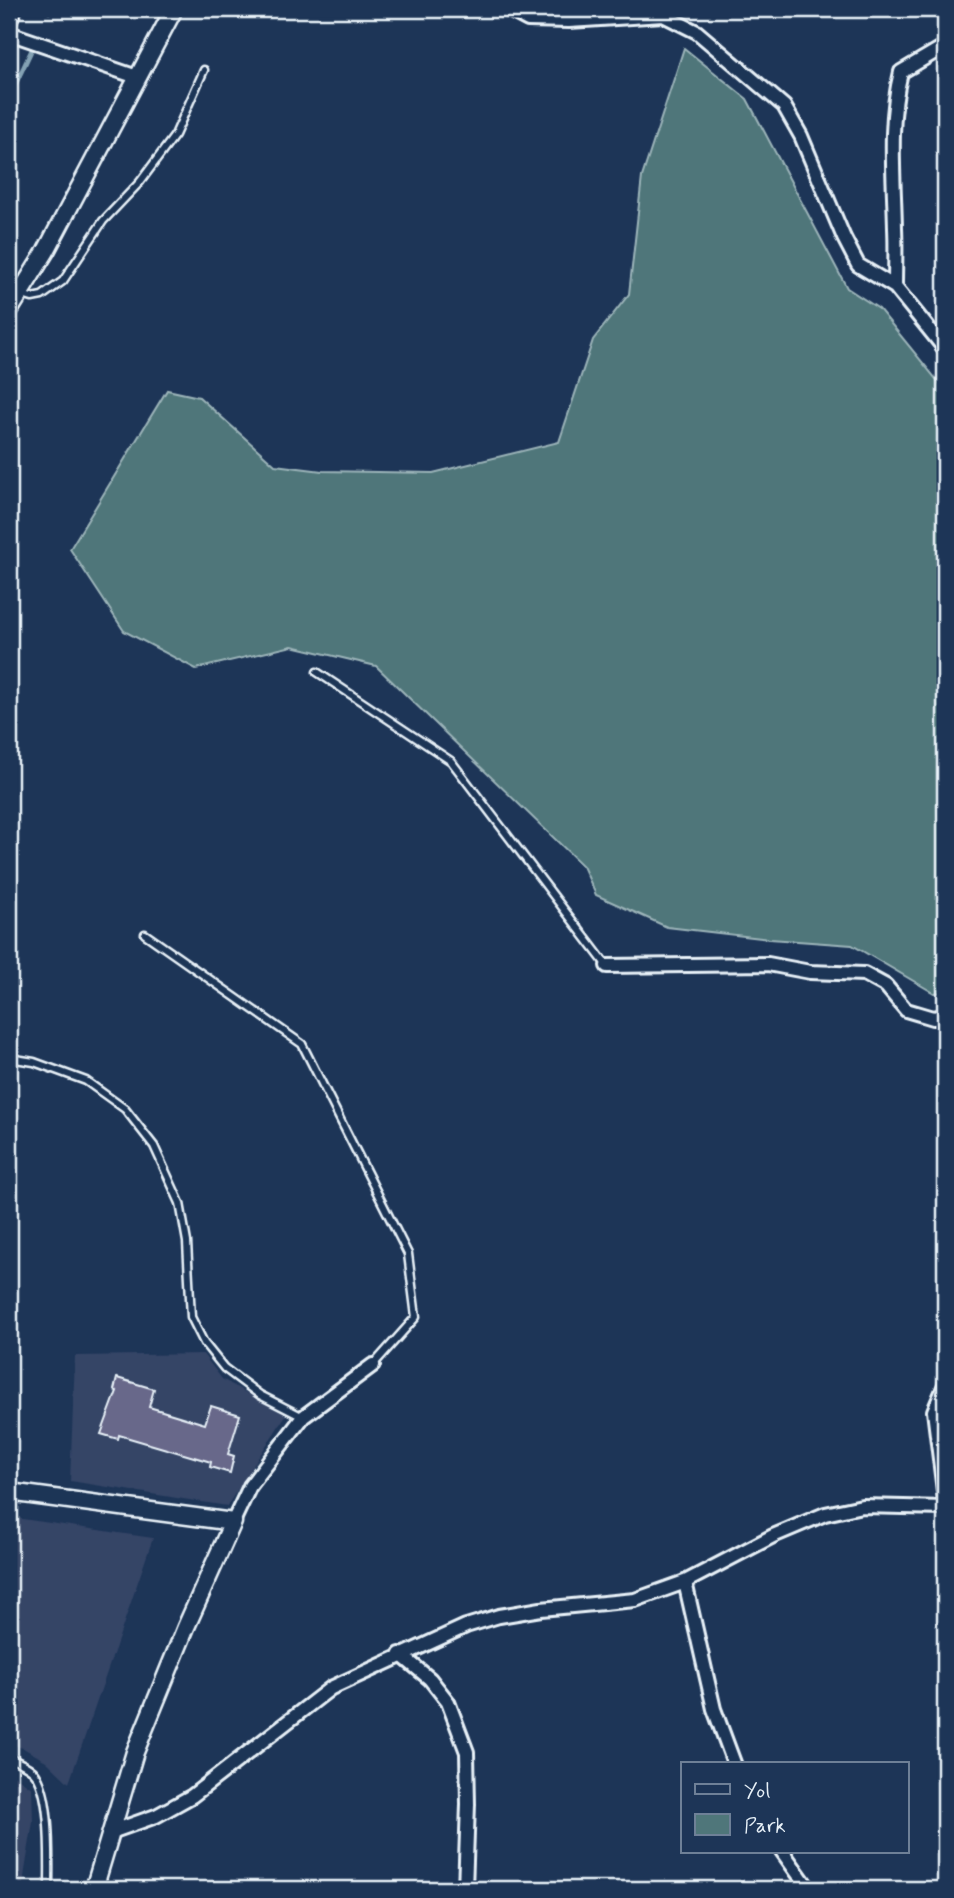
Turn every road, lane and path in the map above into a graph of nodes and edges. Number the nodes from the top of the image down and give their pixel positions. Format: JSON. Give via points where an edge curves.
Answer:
{"nodes":[{"id":1,"x":15,"y":9,"type":"edge"},
{"id":2,"x":185,"y":9,"type":"edge"},
{"id":3,"x":507,"y":9,"type":"edge"},
{"id":4,"x":171,"y":14,"type":"edge"},
{"id":5,"x":9,"y":22,"type":"edge"},
{"id":6,"x":9,"y":33,"type":"edge"},
{"id":7,"x":945,"y":46,"type":"edge"},
{"id":8,"x":204,"y":70,"type":"dead end"},
{"id":9,"x":137,"y":78,"type":"junction"},
{"id":10,"x":895,"y":287,"type":"junction"},
{"id":11,"x":19,"y":294,"type":"junction"},
{"id":12,"x":9,"y":311,"type":"edge"},
{"id":13,"x":945,"y":349,"type":"edge"},
{"id":14,"x":317,"y":672,"type":"dead end"},
{"id":15,"x":145,"y":934,"type":"dead end"},
{"id":16,"x":607,"y":966,"type":"joint"},
{"id":17,"x":945,"y":1016,"type":"edge"},
{"id":18,"x":9,"y":1058,"type":"edge"},
{"id":19,"x":373,"y":1366,"type":"joint"},
{"id":20,"x":945,"y":1385,"type":"edge"},
{"id":21,"x":303,"y":1417,"type":"junction"},
{"id":22,"x":9,"y":1492,"type":"edge"},
{"id":23,"x":945,"y":1499,"type":"edge"},
{"id":24,"x":945,"y":1508,"type":"edge"},
{"id":25,"x":233,"y":1522,"type":"junction"},
{"id":26,"x":685,"y":1582,"type":"junction"},
{"id":27,"x":400,"y":1654,"type":"junction"},
{"id":28,"x":9,"y":1758,"type":"edge"},
{"id":29,"x":734,"y":1762,"type":"edge"},
{"id":30,"x":111,"y":1832,"type":"junction"},
{"id":31,"x":783,"y":1853,"type":"edge"},
{"id":32,"x":49,"y":1889,"type":"edge"},
{"id":33,"x":94,"y":1889,"type":"edge"},
{"id":34,"x":465,"y":1889,"type":"edge"},
{"id":35,"x":809,"y":1889,"type":"edge"}],
"edges":[{"from":1,"to":5,"type":"street"},
{"from":2,"to":4,"type":"street"},
{"from":3,"to":10,"type":"street","via":[[528,20],[663,15],[698,32],[784,106],[858,265]]},
{"from":4,"to":9,"type":"street"},
{"from":6,"to":9,"type":"street"},
{"from":7,"to":10,"type":"street","via":[[901,72],[896,94],[892,132]]},
{"from":8,"to":11,"type":"lane","via":[[175,135],[103,221],[63,281],[43,296]]},
{"from":9,"to":11,"type":"street"},
{"from":10,"to":13,"type":"street"},
{"from":11,"to":12,"type":"street"},
{"from":14,"to":16,"type":"lane","via":[[451,761]]},
{"from":15,"to":19,"type":"lane","via":[[302,1044],[408,1254],[416,1317]]},
{"from":16,"to":17,"type":"street","via":[[768,964],[810,972],[864,974],[886,986],[906,1010],[933,1018]]},
{"from":18,"to":21,"type":"lane","via":[[86,1081],[125,1109],[154,1146],[180,1203],[191,1317],[204,1343],[224,1367],[260,1395]]},
{"from":19,"to":21,"type":"street"},
{"from":20,"to":23,"type":"street","via":[[934,1412]]},
{"from":21,"to":25,"type":"street","via":[[250,1486]]},
{"from":22,"to":25,"type":"street"},
{"from":24,"to":26,"type":"street","via":[[862,1506],[825,1514]]},
{"from":25,"to":30,"type":"street","via":[[135,1752]]},
{"from":26,"to":27,"type":"street","via":[[635,1600],[499,1616]]},
{"from":26,"to":29,"type":"street","via":[[714,1709]]},
{"from":27,"to":30,"type":"street","via":[[331,1688],[192,1797]]},
{"from":27,"to":34,"type":"street","via":[[430,1679],[448,1702],[467,1752]]},
{"from":28,"to":32,"type":"lane","via":[[26,1765],[43,1786]]},
{"from":30,"to":33,"type":"street"},
{"from":31,"to":35,"type":"street"}]}
